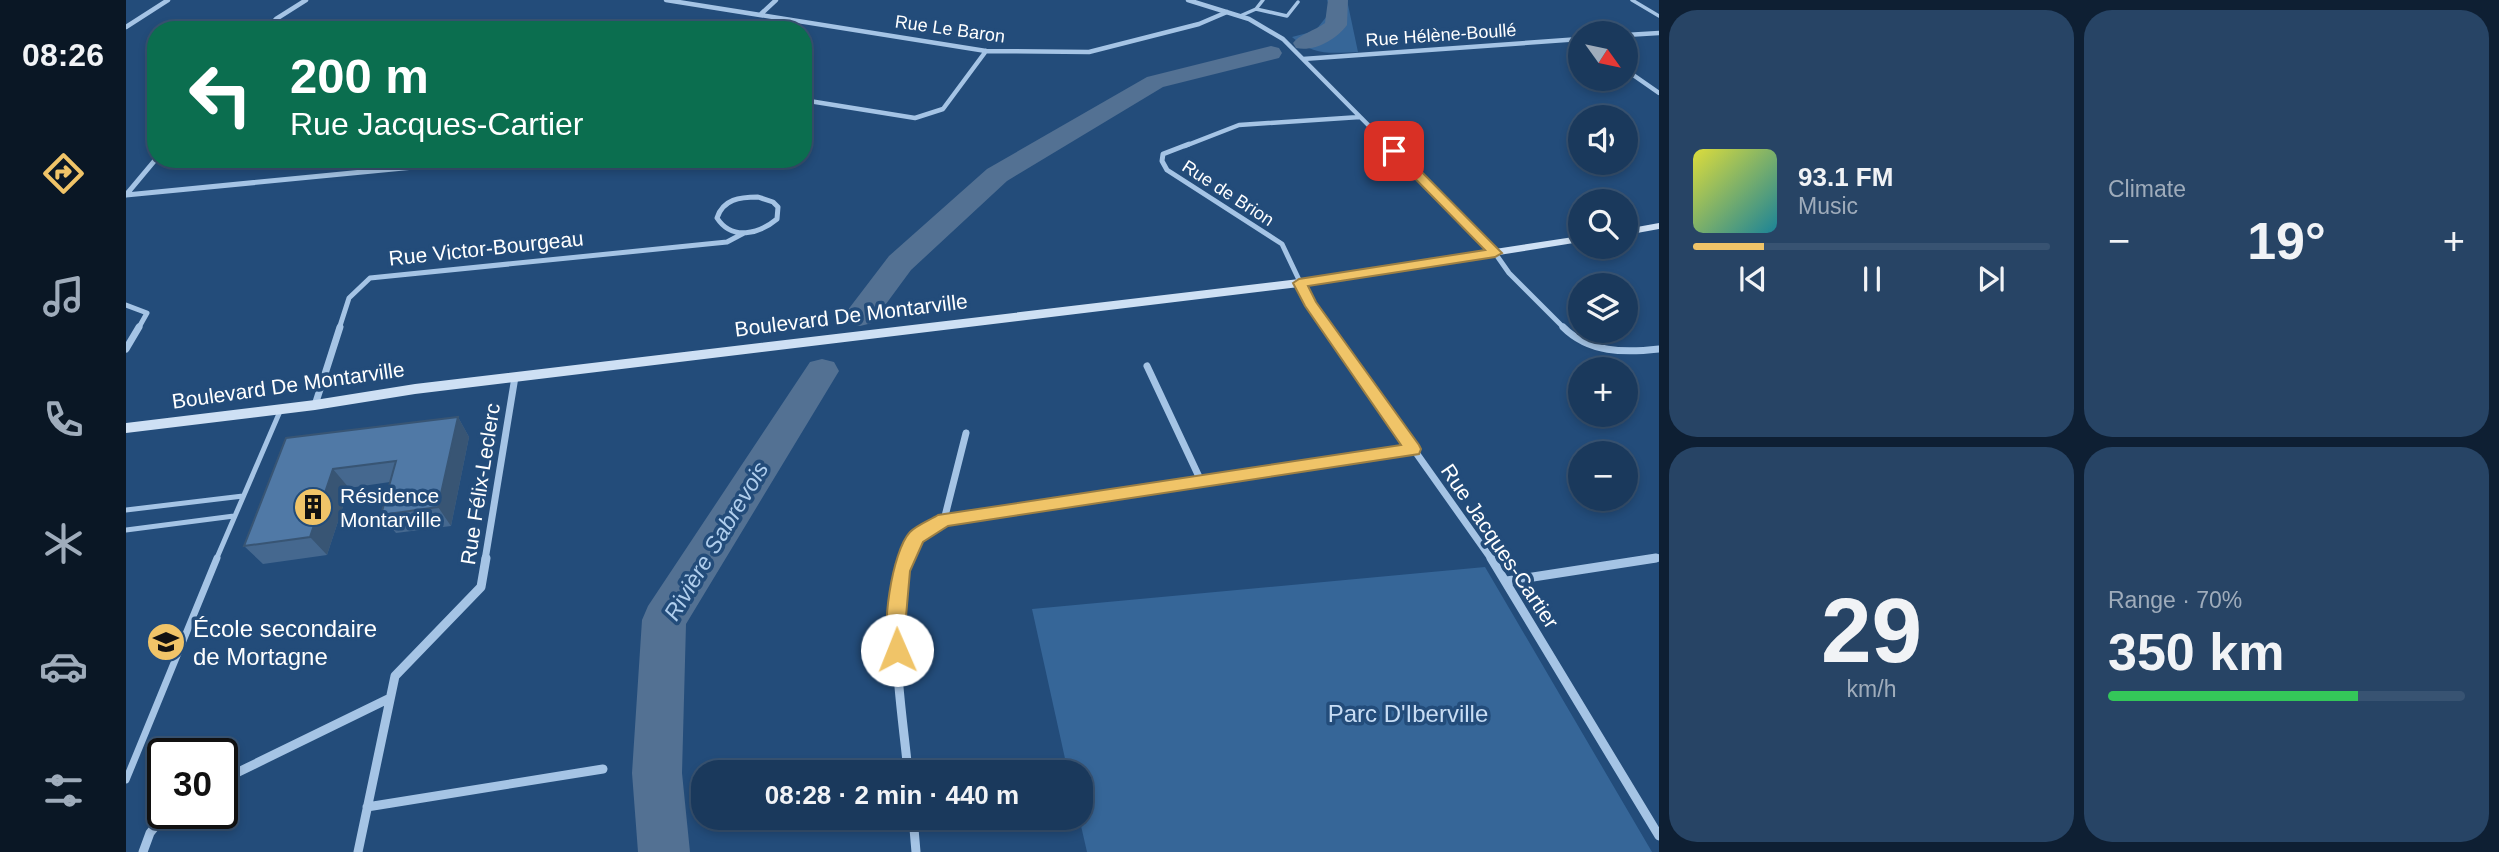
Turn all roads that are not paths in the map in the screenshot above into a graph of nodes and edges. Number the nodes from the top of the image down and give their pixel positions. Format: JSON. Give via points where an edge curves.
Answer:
{"nodes":[{"id":1,"x":168,"y":0,"type":"edge"},
{"id":2,"x":306,"y":0,"type":"edge"},
{"id":3,"x":666,"y":0,"type":"edge"},
{"id":4,"x":776,"y":0,"type":"edge"},
{"id":5,"x":1188,"y":0,"type":"edge"},
{"id":6,"x":1263,"y":0,"type":"edge"},
{"id":7,"x":1632,"y":0,"type":"edge"},
{"id":8,"x":1298,"y":2,"type":"dead end"},
{"id":9,"x":1256,"y":9,"type":"junction"},
{"id":10,"x":1227,"y":12,"type":"junction"},
{"id":11,"x":761,"y":14,"type":"junction"},
{"id":12,"x":1240,"y":16,"type":"junction"},
{"id":13,"x":1659,"y":16,"type":"edge"},
{"id":14,"x":274,"y":21,"type":"edge"},
{"id":15,"x":804,"y":21,"type":"edge"},
{"id":16,"x":812,"y":22,"type":"edge"},
{"id":17,"x":127,"y":25,"type":"edge"},
{"id":18,"x":1659,"y":33,"type":"edge"},
{"id":19,"x":1638,"y":35,"type":"edge"},
{"id":20,"x":1568,"y":40,"type":"edge"},
{"id":21,"x":986,"y":51,"type":"junction"},
{"id":22,"x":1303,"y":59,"type":"junction"},
{"id":23,"x":1638,"y":78,"type":"edge"},
{"id":24,"x":1659,"y":93,"type":"edge"},
{"id":25,"x":812,"y":101,"type":"edge"},
{"id":26,"x":1360,"y":117,"type":"junction"},
{"id":27,"x":148,"y":168,"type":"edge"},
{"id":28,"x":404,"y":168,"type":"edge"},
{"id":29,"x":126,"y":195,"type":"edge"},
{"id":30,"x":1659,"y":226,"type":"edge"},
{"id":31,"x":1638,"y":230,"type":"edge"},
{"id":32,"x":744,"y":233,"type":"junction"},
{"id":33,"x":1568,"y":241,"type":"edge"},
{"id":34,"x":1495,"y":253,"type":"junction"},
{"id":35,"x":1299,"y":283,"type":"junction"},
{"id":36,"x":126,"y":305,"type":"edge"},
{"id":37,"x":126,"y":349,"type":"edge"},
{"id":38,"x":1659,"y":349,"type":"edge"},
{"id":39,"x":1147,"y":366,"type":"dead end"},
{"id":40,"x":515,"y":377,"type":"junction"},
{"id":41,"x":315,"y":405,"type":"junction"},
{"id":42,"x":281,"y":409,"type":"junction"},
{"id":43,"x":126,"y":428,"type":"edge"},
{"id":44,"x":966,"y":433,"type":"dead end"},
{"id":45,"x":1413,"y":449,"type":"junction"},
{"id":46,"x":1201,"y":481,"type":"junction"},
{"id":47,"x":243,"y":496,"type":"junction"},
{"id":48,"x":126,"y":510,"type":"edge"},
{"id":49,"x":234,"y":516,"type":"junction"},
{"id":50,"x":944,"y":520,"type":"junction"},
{"id":51,"x":126,"y":530,"type":"edge"},
{"id":52,"x":1659,"y":558,"type":"edge"},
{"id":53,"x":1507,"y":581,"type":"junction"},
{"id":54,"x":390,"y":698,"type":"junction"},
{"id":55,"x":907,"y":760,"type":"edge"},
{"id":56,"x":603,"y":769,"type":"dead end"},
{"id":57,"x":238,"y":772,"type":"edge"},
{"id":58,"x":126,"y":780,"type":"edge"},
{"id":59,"x":367,"y":807,"type":"junction"},
{"id":60,"x":153,"y":829,"type":"edge"},
{"id":61,"x":914,"y":830,"type":"edge"},
{"id":62,"x":1659,"y":836,"type":"edge"},
{"id":63,"x":143,"y":852,"type":"edge"},
{"id":64,"x":358,"y":852,"type":"edge"},
{"id":65,"x":916,"y":852,"type":"edge"}],
"edges":[{"from":1,"to":17,"type":"street"},
{"from":2,"to":14,"type":"street"},
{"from":3,"to":11,"type":"street","name":"Rue Le Baron"},
{"from":4,"to":11,"type":"street"},
{"from":5,"to":10,"type":"street"},
{"from":6,"to":9,"type":"lane"},
{"from":7,"to":13,"type":"lane"},
{"from":8,"to":9,"type":"lane","via":[[1287,16]]},
{"from":9,"to":12,"type":"lane"},
{"from":10,"to":12,"type":"street"},
{"from":10,"to":21,"type":"street","name":"Rue Le Baron","via":[[1199,24],[1089,52]]},
{"from":11,"to":15,"type":"street","name":"Rue Le Baron"},
{"from":12,"to":22,"type":"street","via":[[1272,30]]},
{"from":16,"to":21,"type":"street","name":"Rue Le Baron"},
{"from":18,"to":19,"type":"street"},
{"from":20,"to":22,"type":"street","name":"Rue Hélène-Boullé"},
{"from":21,"to":25,"type":"street","via":[[943,109],[915,118]]},
{"from":22,"to":26,"type":"street"},
{"from":23,"to":24,"type":"street"},
{"from":26,"to":34,"type":"street"},
{"from":26,"to":35,"type":"street","name":"Rue de Brion","via":[[1239,125],[1163,154],[1161,162],[1167,170],[1282,244],[1293,260]]},
{"from":27,"to":29,"type":"street"},
{"from":28,"to":29,"type":"street"},
{"from":30,"to":31,"type":"street"},
{"from":32,"to":32,"type":"street","name":"Rue Victor-Bourgeau","via":[[720,224],[717,218],[722,206],[747,197],[766,199],[778,207],[772,225]]},
{"from":32,"to":41,"type":"street","name":"Rue Victor-Bourgeau","via":[[727,242],[369,278],[349,298]]},
{"from":33,"to":34,"type":"street","name":"Boulevard De Montarville"},
{"from":34,"to":35,"type":"street","name":"Boulevard De Montarville"},
{"from":34,"to":38,"type":"street","via":[[1508,273],[1574,338],[1624,353]]},
{"from":35,"to":40,"type":"street","name":"Boulevard De Montarville"},
{"from":35,"to":45,"type":"street","name":"Rue Jacques-Cartier"},
{"from":36,"to":37,"type":"street","via":[[147,313]]},
{"from":39,"to":46,"type":"street"},
{"from":40,"to":41,"type":"street","name":"Boulevard De Montarville"},
{"from":40,"to":54,"type":"street","name":"Rue Félix-Leclerc","via":[[481,587],[395,676]]},
{"from":41,"to":42,"type":"street","name":"Boulevard De Montarville"},
{"from":42,"to":43,"type":"street","name":"Boulevard De Montarville"},
{"from":42,"to":47,"type":"lane"},
{"from":44,"to":50,"type":"street"},
{"from":45,"to":46,"type":"street"},
{"from":45,"to":53,"type":"street","name":"Rue Jacques-Cartier"},
{"from":46,"to":50,"type":"street"},
{"from":47,"to":48,"type":"lane"},
{"from":47,"to":49,"type":"lane"},
{"from":49,"to":51,"type":"lane"},
{"from":49,"to":58,"type":"lane"},
{"from":50,"to":55,"type":"street","via":[[916,537],[901,571],[896,628]]},
{"from":52,"to":53,"type":"street"},
{"from":53,"to":62,"type":"street","name":"Rue Jacques-Cartier"},
{"from":54,"to":57,"type":"street"},
{"from":54,"to":59,"type":"street","name":"Rue Félix-Leclerc"},
{"from":56,"to":59,"type":"street"},
{"from":59,"to":64,"type":"street","name":"Rue Félix-Leclerc"},
{"from":60,"to":63,"type":"street"},
{"from":61,"to":65,"type":"street"}]}
